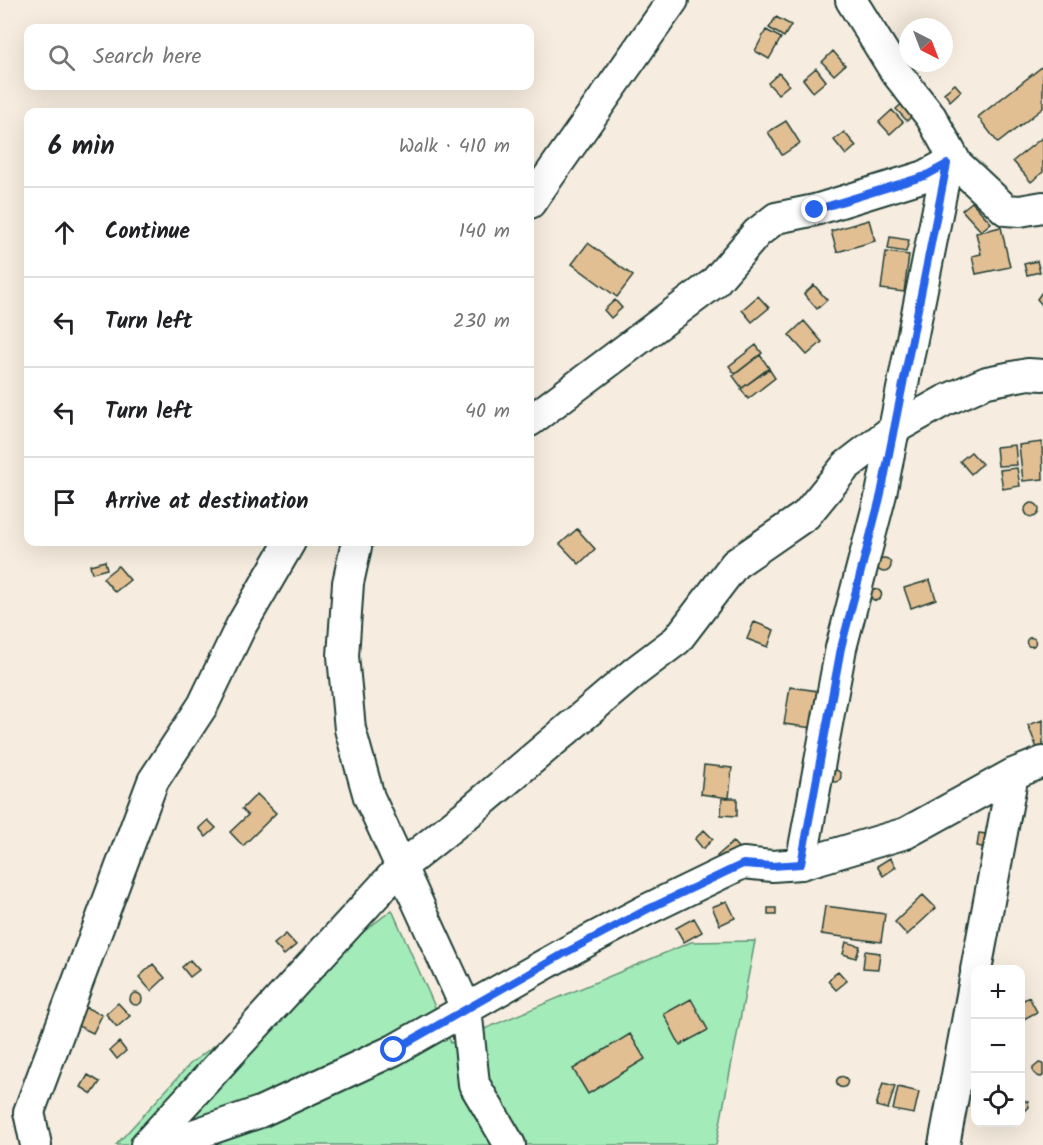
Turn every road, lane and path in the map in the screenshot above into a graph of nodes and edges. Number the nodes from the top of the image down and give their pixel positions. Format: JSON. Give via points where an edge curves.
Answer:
{"nodes":[{"id":1,"x":673,"y":0,"type":"edge"},
{"id":2,"x":851,"y":0,"type":"edge"},
{"id":3,"x":952,"y":164,"type":"junction"},
{"id":4,"x":534,"y":197,"type":"edge"},
{"id":5,"x":1043,"y":207,"type":"edge"},
{"id":6,"x":1043,"y":375,"type":"edge"},
{"id":7,"x":534,"y":418,"type":"edge"},
{"id":8,"x":894,"y":429,"type":"junction"},
{"id":9,"x":288,"y":546,"type":"edge"},
{"id":10,"x":356,"y":546,"type":"edge"},
{"id":11,"x":1043,"y":762,"type":"edge"},
{"id":12,"x":1013,"y":774,"type":"junction"},
{"id":13,"x":801,"y":864,"type":"junction"},
{"id":14,"x":400,"y":868,"type":"junction"},
{"id":15,"x":977,"y":965,"type":"edge"},
{"id":16,"x":971,"y":996,"type":"edge"},
{"id":17,"x":466,"y":1008,"type":"junction"},
{"id":18,"x":36,"y":1145,"type":"edge"},
{"id":19,"x":146,"y":1145,"type":"edge"},
{"id":20,"x":164,"y":1145,"type":"edge"},
{"id":21,"x":510,"y":1145,"type":"edge"},
{"id":22,"x":944,"y":1145,"type":"edge"}],
"edges":[{"from":1,"to":4,"type":"street"},
{"from":2,"to":3,"type":"street","via":[[931,117]]},
{"from":3,"to":5,"type":"street","via":[[1006,210]]},
{"from":3,"to":7,"type":"street","via":[[815,210],[776,218],[757,233],[714,283]]},
{"from":3,"to":8,"type":"street"},
{"from":6,"to":8,"type":"street","via":[[987,381]]},
{"from":8,"to":13,"type":"street","via":[[841,648]]},
{"from":8,"to":14,"type":"street","via":[[846,466],[806,515],[735,564],[677,640]]},
{"from":9,"to":18,"type":"street","via":[[241,626],[203,705],[153,780],[28,1112]]},
{"from":10,"to":14,"type":"street","via":[[348,584],[343,656],[350,729],[369,797]]},
{"from":11,"to":12,"type":"street"},
{"from":12,"to":13,"type":"street","via":[[906,833]]},
{"from":12,"to":15,"type":"street"},
{"from":13,"to":17,"type":"street","via":[[743,864],[636,916]]},
{"from":14,"to":17,"type":"street"},
{"from":14,"to":19,"type":"street"},
{"from":16,"to":22,"type":"street"},
{"from":17,"to":20,"type":"street","via":[[394,1050],[260,1112]]},
{"from":17,"to":21,"type":"street","via":[[474,1084]]}]}
